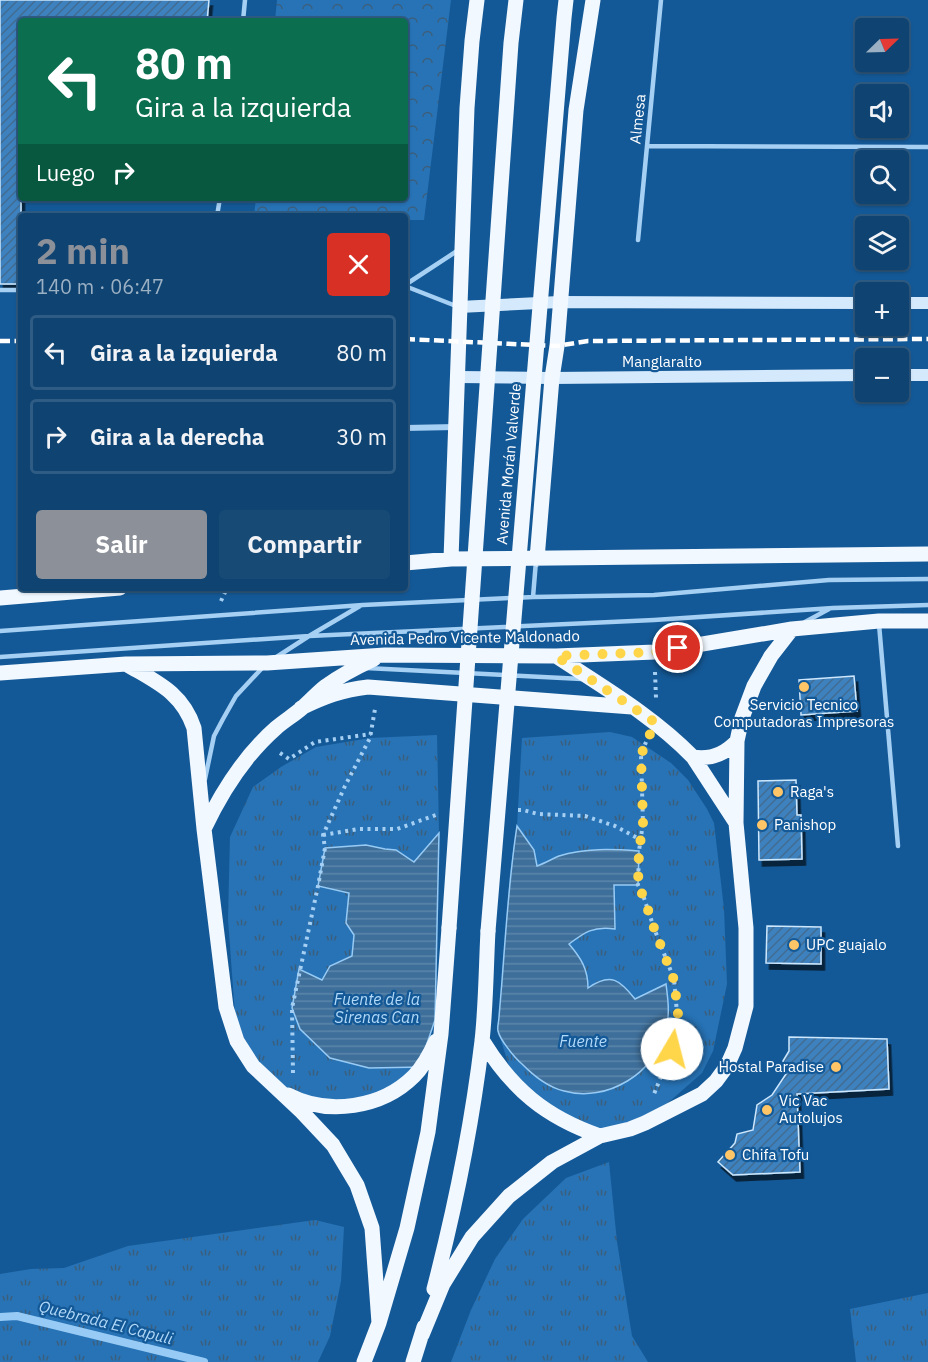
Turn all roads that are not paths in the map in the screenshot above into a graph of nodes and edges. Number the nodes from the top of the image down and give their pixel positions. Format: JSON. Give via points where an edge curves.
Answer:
{"nodes":[{"id":1,"x":245,"y":0,"type":"edge"},
{"id":2,"x":477,"y":0,"type":"edge"},
{"id":3,"x":516,"y":0,"type":"edge"},
{"id":4,"x":566,"y":0,"type":"edge"},
{"id":5,"x":592,"y":0,"type":"edge"},
{"id":6,"x":661,"y":0,"type":"edge"},
{"id":7,"x":243,"y":18,"type":"edge"},
{"id":8,"x":647,"y":146,"type":"junction"},
{"id":9,"x":928,"y":147,"type":"edge"},
{"id":10,"x":638,"y":240,"type":"dead end"},
{"id":11,"x":462,"y":248,"type":"junction"},
{"id":12,"x":408,"y":284,"type":"edge"},
{"id":13,"x":408,"y":287,"type":"edge"},
{"id":14,"x":0,"y":290,"type":"edge"},
{"id":15,"x":18,"y":290,"type":"edge"},
{"id":16,"x":559,"y":302,"type":"junction"},
{"id":17,"x":855,"y":303,"type":"edge"},
{"id":18,"x":909,"y":303,"type":"edge"},
{"id":19,"x":928,"y":303,"type":"edge"},
{"id":20,"x":459,"y":307,"type":"junction"},
{"id":21,"x":855,"y":375,"type":"edge"},
{"id":22,"x":909,"y":375,"type":"edge"},
{"id":23,"x":928,"y":375,"type":"edge"},
{"id":24,"x":458,"y":376,"type":"junction"},
{"id":25,"x":552,"y":378,"type":"junction"},
{"id":26,"x":456,"y":427,"type":"junction"},
{"id":27,"x":408,"y":428,"type":"edge"},
{"id":28,"x":928,"y":554,"type":"edge"},
{"id":29,"x":451,"y":559,"type":"junction"},
{"id":30,"x":537,"y":559,"type":"junction"},
{"id":31,"x":408,"y":563,"type":"edge"},
{"id":32,"x":928,"y":579,"type":"edge"},
{"id":33,"x":84,"y":591,"type":"edge"},
{"id":34,"x":533,"y":597,"type":"junction"},
{"id":35,"x":0,"y":598,"type":"edge"},
{"id":36,"x":363,"y":605,"type":"junction"},
{"id":37,"x":928,"y":605,"type":"edge"},
{"id":38,"x":833,"y":608,"type":"junction"},
{"id":39,"x":879,"y":621,"type":"junction"},
{"id":40,"x":928,"y":621,"type":"edge"},
{"id":41,"x":792,"y":629,"type":"junction"},
{"id":42,"x":0,"y":631,"type":"edge"},
{"id":43,"x":309,"y":636,"type":"junction"},
{"id":44,"x":386,"y":655,"type":"junction"},
{"id":45,"x":556,"y":656,"type":"junction"},
{"id":46,"x":0,"y":657,"type":"edge"},
{"id":47,"x":267,"y":663,"type":"junction"},
{"id":48,"x":126,"y":664,"type":"junction"},
{"id":49,"x":354,"y":668,"type":"junction"},
{"id":50,"x":0,"y":673,"type":"edge"},
{"id":51,"x":591,"y":679,"type":"junction"},
{"id":52,"x":632,"y":707,"type":"junction"},
{"id":53,"x":301,"y":708,"type":"junction"},
{"id":54,"x":737,"y":741,"type":"junction"},
{"id":55,"x":693,"y":757,"type":"junction"},
{"id":56,"x":736,"y":823,"type":"junction"},
{"id":57,"x":204,"y":829,"type":"junction"},
{"id":58,"x":898,"y":846,"type":"dead end"},
{"id":59,"x":441,"y":1034,"type":"junction"},
{"id":60,"x":482,"y":1040,"type":"junction"},
{"id":61,"x":279,"y":1090,"type":"junction"},
{"id":62,"x":600,"y":1136,"type":"junction"},
{"id":63,"x":379,"y":1323,"type":"junction"},
{"id":64,"x":422,"y":1335,"type":"junction"},
{"id":65,"x":364,"y":1362,"type":"edge"},
{"id":66,"x":413,"y":1362,"type":"edge"}],
"edges":[{"from":1,"to":7,"type":"lane"},
{"from":2,"to":11,"type":"main road","via":[[467,108]]},
{"from":3,"to":59,"type":"main road","name":"Avenida Morán Valverde","bridge":true},
{"from":4,"to":60,"type":"main road","name":"Avenida Morán Valverde","bridge":true},
{"from":5,"to":16,"type":"main road","via":[[576,110]]},
{"from":6,"to":8,"type":"lane","name":"Almesa"},
{"from":8,"to":9,"type":"lane"},
{"from":8,"to":10,"type":"lane","name":"Almesa"},
{"from":11,"to":12,"type":"lane"},
{"from":11,"to":20,"type":"main road"},
{"from":13,"to":20,"type":"lane"},
{"from":14,"to":15,"type":"lane"},
{"from":16,"to":17,"type":"main road"},
{"from":16,"to":20,"type":"main road"},
{"from":16,"to":25,"type":"main road"},
{"from":18,"to":19,"type":"main road"},
{"from":20,"to":24,"type":"main road"},
{"from":21,"to":25,"type":"main road","name":"Manglaralto"},
{"from":22,"to":23,"type":"main road"},
{"from":24,"to":25,"type":"main road","name":"Manglaralto"},
{"from":24,"to":26,"type":"main road"},
{"from":25,"to":30,"type":"main road"},
{"from":26,"to":27,"type":"street"},
{"from":26,"to":29,"type":"main road"},
{"from":28,"to":30,"type":"main road"},
{"from":29,"to":30,"type":"main road"},
{"from":29,"to":31,"type":"main road"},
{"from":30,"to":34,"type":"lane"},
{"from":32,"to":34,"type":"lane","via":[[829,580],[654,595]]},
{"from":33,"to":35,"type":"main road"},
{"from":34,"to":36,"type":"lane"},
{"from":36,"to":42,"type":"lane"},
{"from":36,"to":43,"type":"lane"},
{"from":37,"to":38,"type":"lane"},
{"from":38,"to":41,"type":"lane"},
{"from":38,"to":43,"type":"lane"},
{"from":39,"to":40,"type":"main road","name":"Avenida Pedro Vicente Maldonado"},
{"from":39,"to":41,"type":"main road","name":"Avenida Pedro Vicente Maldonado"},
{"from":39,"to":58,"type":"lane"},
{"from":41,"to":45,"type":"main road","name":"Avenida Pedro Vicente Maldonado","via":[[655,652]]},
{"from":41,"to":54,"type":"main road","via":[[754,686]]},
{"from":43,"to":46,"type":"lane"},
{"from":43,"to":47,"type":"lane"},
{"from":44,"to":45,"type":"main road","name":"Avenida Pedro Vicente Maldonado"},
{"from":44,"to":47,"type":"main road","name":"Avenida Pedro Vicente Maldonado"},
{"from":44,"to":49,"type":"main road"},
{"from":45,"to":51,"type":"main road"},
{"from":47,"to":48,"type":"main road","name":"Avenida Pedro Vicente Maldonado"},
{"from":47,"to":57,"type":"lane","via":[[236,696],[214,736],[205,781]]},
{"from":48,"to":50,"type":"main road","name":"Avenida Pedro Vicente Maldonado"},
{"from":48,"to":57,"type":"main road","via":[[168,689],[190,716]]},
{"from":49,"to":51,"type":"lane"},
{"from":49,"to":53,"type":"main road"},
{"from":51,"to":52,"type":"main road"},
{"from":52,"to":53,"type":"main road","via":[[354,688]]},
{"from":52,"to":55,"type":"main road"},
{"from":53,"to":57,"type":"main road","via":[[254,750],[218,801]]},
{"from":54,"to":55,"type":"main road","via":[[717,755]]},
{"from":54,"to":56,"type":"main road"},
{"from":55,"to":56,"type":"main road"},
{"from":56,"to":62,"type":"main road","via":[[746,928],[746,1006],[735,1048],[727,1066],[702,1094],[645,1123]]},
{"from":57,"to":61,"type":"main road","via":[[226,1007],[237,1041],[253,1066]]},
{"from":59,"to":61,"type":"main road","via":[[423,1067],[404,1085],[381,1098],[333,1107],[311,1104]]},
{"from":59,"to":63,"type":"main road","name":"Avenida Morán Valverde","via":[[426,1142],[407,1228]]},
{"from":60,"to":62,"type":"main road","via":[[496,1062],[532,1100],[556,1117]]},
{"from":60,"to":64,"type":"main road","name":"Avenida Morán Valverde","via":[[448,1238]]},
{"from":61,"to":63,"type":"main road","via":[[333,1145],[357,1185],[372,1228]]},
{"from":62,"to":64,"type":"main road","via":[[552,1162],[509,1196],[472,1237],[443,1284]]},
{"from":63,"to":65,"type":"main road","name":"Avenida Morán Valverde"},
{"from":64,"to":66,"type":"main road"}]}
